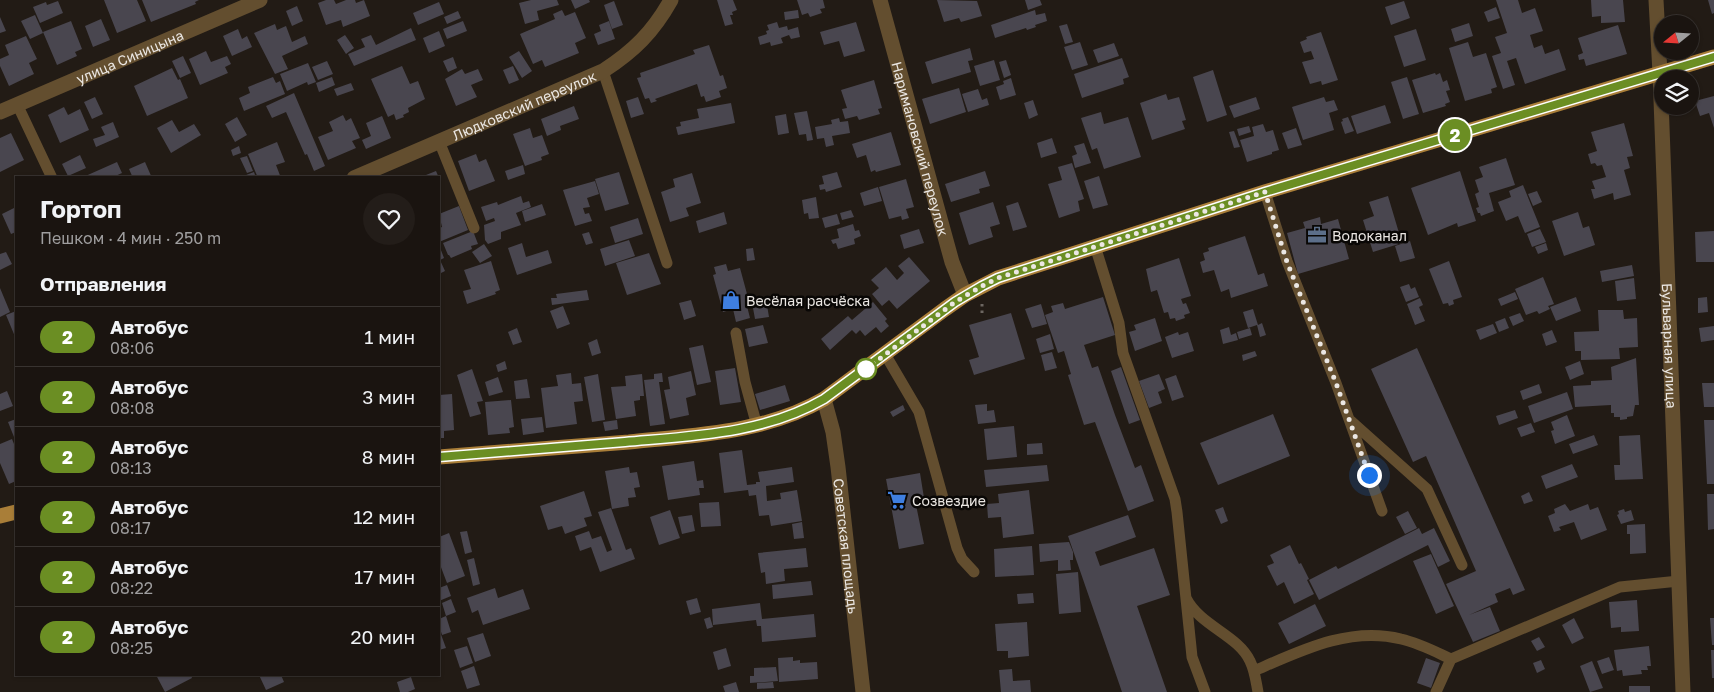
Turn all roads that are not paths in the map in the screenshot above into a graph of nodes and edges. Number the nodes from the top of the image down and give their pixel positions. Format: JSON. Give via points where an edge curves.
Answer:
{"nodes":[{"id":1,"x":260,"y":0,"type":"edge"},
{"id":2,"x":671,"y":0,"type":"edge"},
{"id":3,"x":880,"y":0,"type":"edge"},
{"id":4,"x":1656,"y":0,"type":"edge"},
{"id":5,"x":1714,"y":57,"type":"edge"},
{"id":6,"x":602,"y":70,"type":"junction"},
{"id":7,"x":1660,"y":70,"type":"edge"},
{"id":8,"x":1670,"y":70,"type":"edge"},
{"id":9,"x":1654,"y":75,"type":"edge"},
{"id":10,"x":18,"y":104,"type":"junction"},
{"id":11,"x":0,"y":112,"type":"edge"},
{"id":12,"x":1662,"y":115,"type":"edge"},
{"id":13,"x":439,"y":141,"type":"junction"},
{"id":14,"x":51,"y":176,"type":"edge"},
{"id":15,"x":359,"y":176,"type":"edge"},
{"id":16,"x":1265,"y":192,"type":"junction"},
{"id":17,"x":474,"y":228,"type":"dead end"},
{"id":18,"x":1095,"y":246,"type":"junction"},
{"id":19,"x":667,"y":263,"type":"dead end"},
{"id":20,"x":965,"y":295,"type":"junction"},
{"id":21,"x":736,"y":333,"type":"dead end"},
{"id":22,"x":885,"y":354,"type":"junction"},
{"id":23,"x":824,"y":399,"type":"junction"},
{"id":24,"x":1350,"y":420,"type":"junction"},
{"id":25,"x":757,"y":426,"type":"junction"},
{"id":26,"x":440,"y":457,"type":"edge"},
{"id":27,"x":15,"y":512,"type":"edge"},
{"id":28,"x":1382,"y":512,"type":"dead end"},
{"id":29,"x":0,"y":516,"type":"edge"},
{"id":30,"x":1462,"y":565,"type":"dead end"},
{"id":31,"x":974,"y":572,"type":"dead end"},
{"id":32,"x":1679,"y":582,"type":"junction"},
{"id":33,"x":1184,"y":594,"type":"junction"},
{"id":34,"x":1450,"y":659,"type":"junction"},
{"id":35,"x":1254,"y":671,"type":"junction"},
{"id":36,"x":863,"y":692,"type":"edge"},
{"id":37,"x":1204,"y":692,"type":"edge"},
{"id":38,"x":1258,"y":692,"type":"edge"},
{"id":39,"x":1436,"y":692,"type":"edge"},
{"id":40,"x":1683,"y":692,"type":"edge"}],
"edges":[{"from":1,"to":10,"type":"street","name":"улица Синицына"},
{"from":2,"to":6,"type":"street","name":"Людковский переулок","via":[[641,42]]},
{"from":3,"to":20,"type":"street","name":"Наримановский переулок","via":[[952,262]]},
{"from":4,"to":7,"type":"street","name":"Бульварная улица"},
{"from":5,"to":8,"type":"main road"},
{"from":6,"to":13,"type":"street","name":"Людковский переулок"},
{"from":6,"to":19,"type":"lane"},
{"from":9,"to":16,"type":"main road"},
{"from":10,"to":11,"type":"street","name":"улица Синицына"},
{"from":10,"to":14,"type":"lane"},
{"from":12,"to":32,"type":"street","name":"Бульварная улица"},
{"from":13,"to":15,"type":"street","name":"Людковский переулок"},
{"from":13,"to":17,"type":"lane"},
{"from":16,"to":18,"type":"main road"},
{"from":16,"to":24,"type":"lane","via":[[1287,262]]},
{"from":18,"to":20,"type":"main road","via":[[1012,273]]},
{"from":18,"to":33,"type":"lane","via":[[1119,323],[1123,353],[1175,499]]},
{"from":20,"to":22,"type":"main road"},
{"from":21,"to":25,"type":"lane"},
{"from":22,"to":23,"type":"main road"},
{"from":22,"to":31,"type":"lane","via":[[919,412],[957,548]]},
{"from":23,"to":25,"type":"main road","via":[[790,416]]},
{"from":23,"to":36,"type":"street","name":"Советская площадь","via":[[838,467]]},
{"from":24,"to":28,"type":"lane"},
{"from":24,"to":30,"type":"lane","via":[[1427,489]]},
{"from":25,"to":26,"type":"main road","via":[[690,436]]},
{"from":27,"to":29,"type":"main road"},
{"from":32,"to":34,"type":"lane","via":[[1620,587]]},
{"from":32,"to":40,"type":"street","name":"Бульварная улица"},
{"from":33,"to":35,"type":"lane","via":[[1196,612],[1245,653]]},
{"from":33,"to":37,"type":"lane","via":[[1192,657]]},
{"from":34,"to":35,"type":"lane","via":[[1402,639],[1360,636],[1313,646]]},
{"from":34,"to":39,"type":"lane"},
{"from":35,"to":38,"type":"lane"}]}
